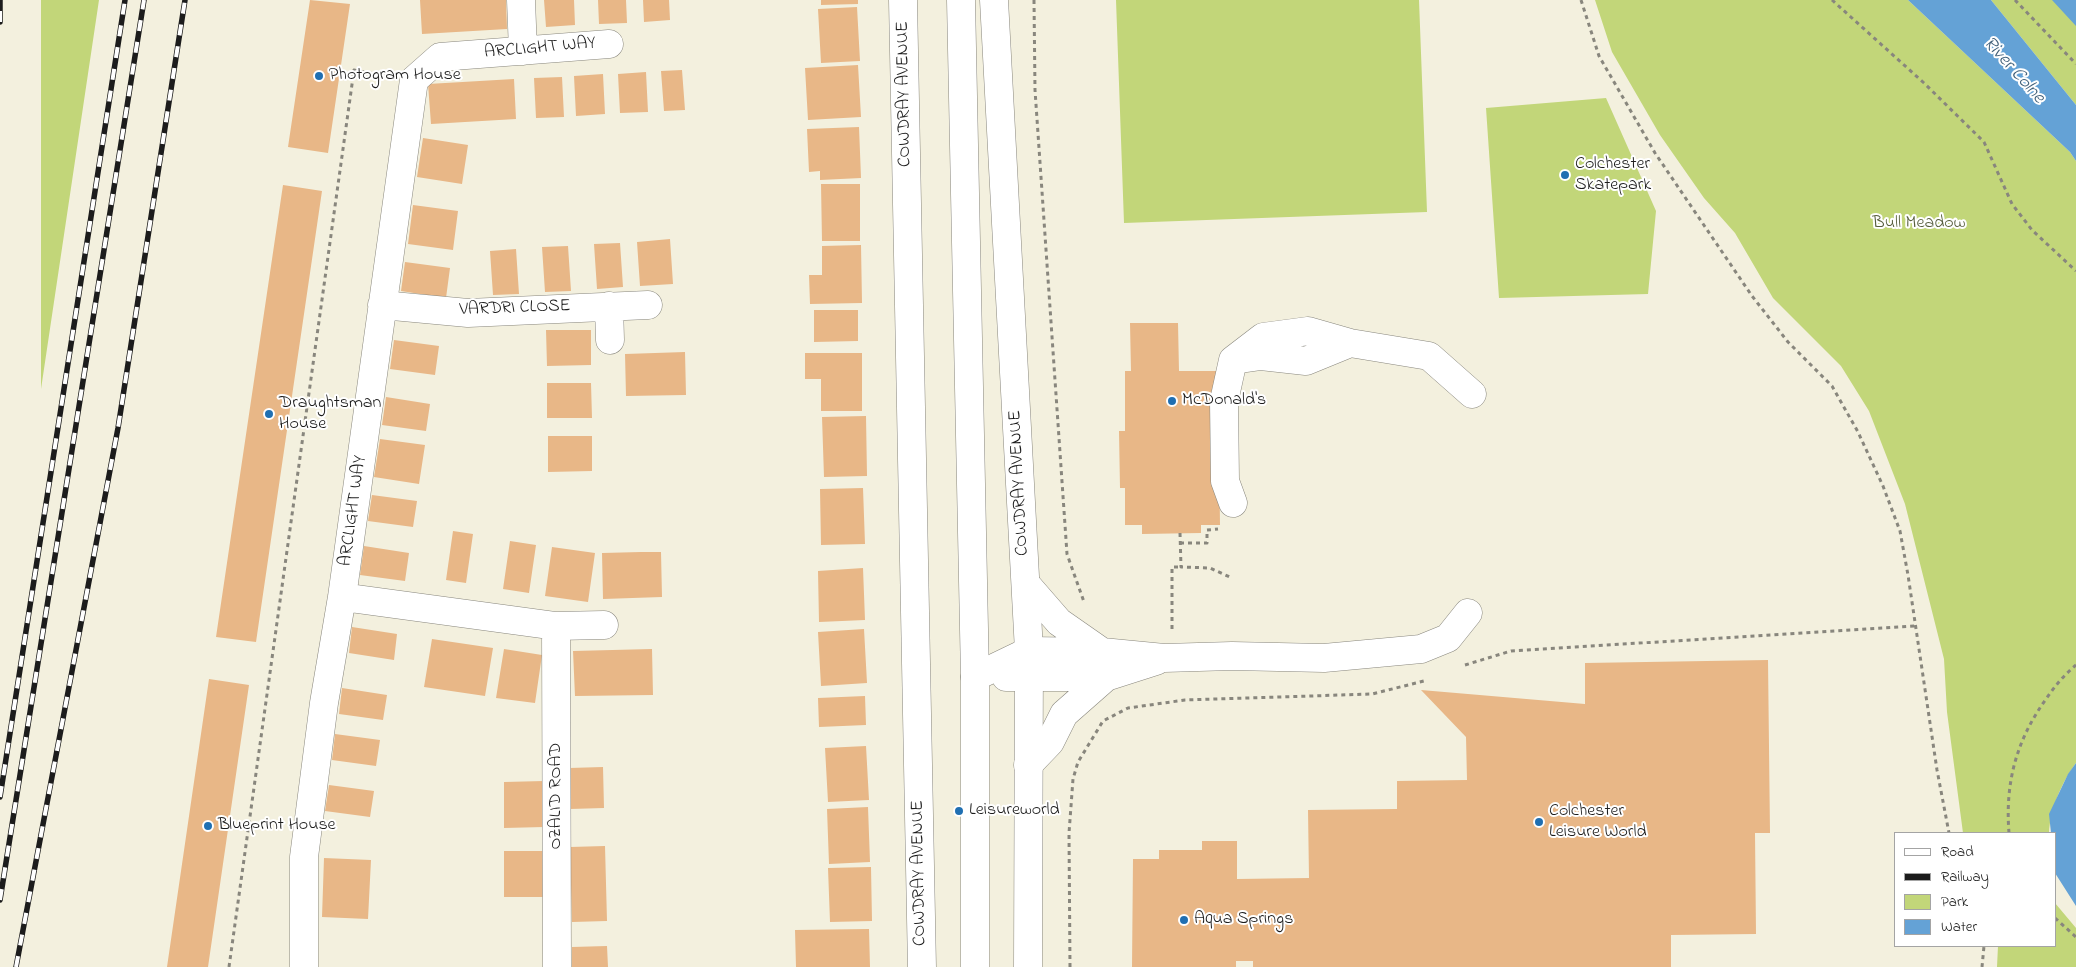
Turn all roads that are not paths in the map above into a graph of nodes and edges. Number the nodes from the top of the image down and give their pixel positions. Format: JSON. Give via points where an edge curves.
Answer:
{"nodes":[{"id":1,"x":521,"y":0,"type":"edge"},
{"id":2,"x":903,"y":0,"type":"edge"},
{"id":3,"x":960,"y":0,"type":"edge"},
{"id":4,"x":994,"y":0,"type":"edge"},
{"id":5,"x":609,"y":44,"type":"dead end"},
{"id":6,"x":524,"y":51,"type":"junction"},
{"id":7,"x":648,"y":304,"type":"dead end"},
{"id":8,"x":382,"y":305,"type":"junction"},
{"id":9,"x":609,"y":306,"type":"junction"},
{"id":10,"x":610,"y":340,"type":"dead end"},
{"id":11,"x":1472,"y":394,"type":"dead end"},
{"id":12,"x":1234,"y":503,"type":"dead end"},
{"id":13,"x":1026,"y":584,"type":"junction"},
{"id":14,"x":342,"y":597,"type":"junction"},
{"id":15,"x":1468,"y":613,"type":"dead end"},
{"id":16,"x":604,"y":625,"type":"dead end"},
{"id":17,"x":556,"y":626,"type":"junction"},
{"id":18,"x":1028,"y":663,"type":"junction"},
{"id":19,"x":1104,"y":665,"type":"junction"},
{"id":20,"x":975,"y":677,"type":"junction"},
{"id":21,"x":1028,"y":764,"type":"junction"},
{"id":22,"x":304,"y":967,"type":"edge"},
{"id":23,"x":557,"y":967,"type":"edge"},
{"id":24,"x":922,"y":967,"type":"edge"},
{"id":25,"x":975,"y":967,"type":"edge"},
{"id":26,"x":1028,"y":967,"type":"edge"}],
"edges":[{"from":1,"to":6,"type":"street"},
{"from":2,"to":24,"type":"street","name":"COWDRAY AVENUE"},
{"from":3,"to":20,"type":"street"},
{"from":4,"to":13,"type":"street","name":"COWDRAY AVENUE"},
{"from":5,"to":6,"type":"street","name":"ARCLIGHT WAY"},
{"from":6,"to":8,"type":"street","name":"ARCLIGHT WAY","via":[[440,57],[414,80]]},
{"from":7,"to":9,"type":"street","name":"VARDRI CLOSE"},
{"from":8,"to":9,"type":"street","name":"VARDRI CLOSE","via":[[468,313]]},
{"from":8,"to":14,"type":"street","name":"ARCLIGHT WAY"},
{"from":9,"to":10,"type":"street"},
{"from":11,"to":12,"type":"street","via":[[1429,356],[1350,343],[1308,331],[1263,337],[1233,360],[1224,401],[1225,481]]},
{"from":13,"to":18,"type":"street","name":"COWDRAY AVENUE"},
{"from":13,"to":19,"type":"street","via":[[1059,622]]},
{"from":14,"to":17,"type":"street"},
{"from":14,"to":22,"type":"street","name":"ARCLIGHT WAY","via":[[304,857]]},
{"from":15,"to":19,"type":"street","via":[[1448,638],[1421,648],[1324,658],[1164,658]]},
{"from":16,"to":17,"type":"street"},
{"from":17,"to":23,"type":"street","name":"OZALID ROAD"},
{"from":18,"to":19,"type":"street"},
{"from":18,"to":20,"type":"street"},
{"from":18,"to":21,"type":"street","name":"COWDRAY AVENUE"},
{"from":19,"to":21,"type":"street","via":[[1064,714],[1050,742]]},
{"from":20,"to":25,"type":"street"},
{"from":21,"to":26,"type":"street","name":"COWDRAY AVENUE"}]}
